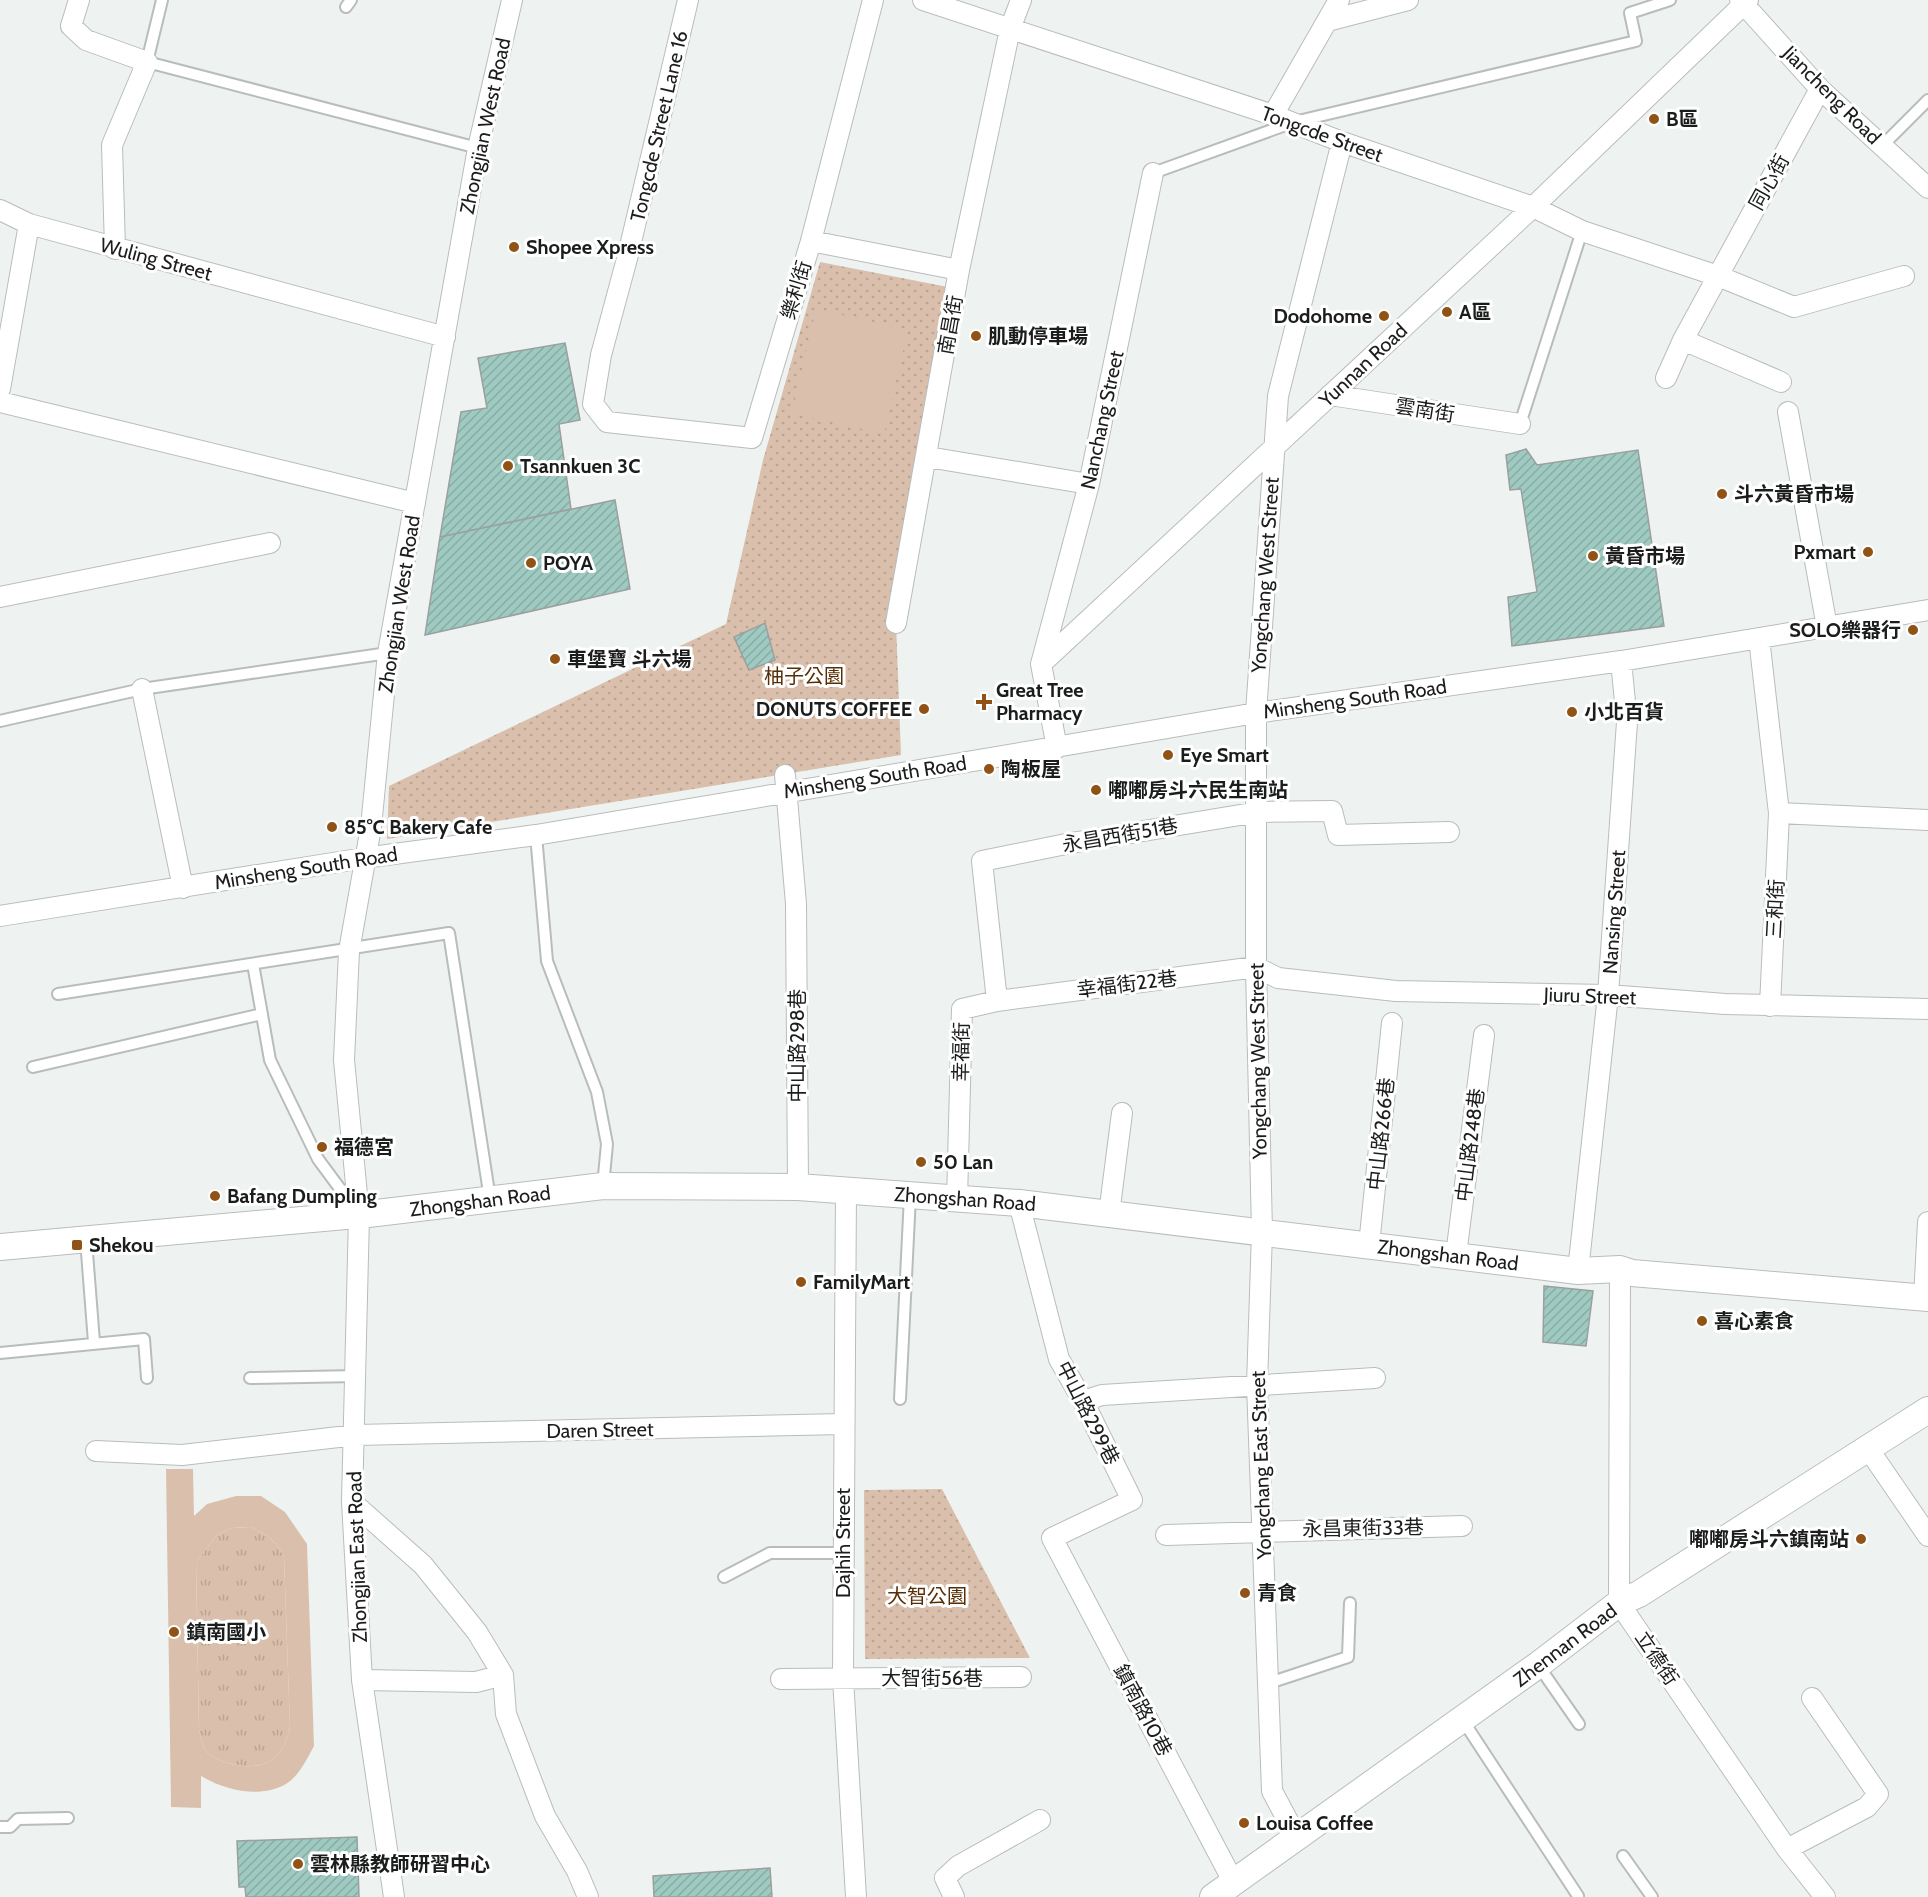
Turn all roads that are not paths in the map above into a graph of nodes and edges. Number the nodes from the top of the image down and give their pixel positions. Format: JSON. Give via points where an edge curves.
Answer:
{"nodes":[{"id":1,"x":79,"y":0,"type":"edge"},
{"id":2,"x":162,"y":0,"type":"edge"},
{"id":3,"x":512,"y":0,"type":"edge"},
{"id":4,"x":688,"y":0,"type":"edge"},
{"id":5,"x":873,"y":0,"type":"edge"},
{"id":6,"x":923,"y":0,"type":"edge"},
{"id":7,"x":1021,"y":0,"type":"edge"},
{"id":8,"x":1339,"y":0,"type":"edge"},
{"id":9,"x":1408,"y":0,"type":"edge"},
{"id":10,"x":1670,"y":0,"type":"edge"},
{"id":11,"x":1744,"y":1,"type":"edge"},
{"id":12,"x":1327,"y":21,"type":"junction"},
{"id":13,"x":1010,"y":29,"type":"junction"},
{"id":14,"x":147,"y":62,"type":"junction"},
{"id":15,"x":1820,"y":89,"type":"junction"},
{"id":16,"x":1928,"y":100,"type":"edge"},
{"id":17,"x":1273,"y":115,"type":"junction"},
{"id":18,"x":1294,"y":122,"type":"junction"},
{"id":19,"x":1342,"y":142,"type":"junction"},
{"id":20,"x":1882,"y":146,"type":"junction"},
{"id":21,"x":478,"y":148,"type":"junction"},
{"id":22,"x":1153,"y":173,"type":"joint"},
{"id":23,"x":1928,"y":188,"type":"edge"},
{"id":24,"x":1533,"y":207,"type":"junction"},
{"id":25,"x":0,"y":210,"type":"edge"},
{"id":26,"x":29,"y":224,"type":"junction"},
{"id":27,"x":1582,"y":231,"type":"junction"},
{"id":28,"x":811,"y":241,"type":"junction"},
{"id":29,"x":115,"y":249,"type":"junction"},
{"id":30,"x":959,"y":270,"type":"junction"},
{"id":31,"x":1718,"y":276,"type":"junction"},
{"id":32,"x":1904,"y":276,"type":"dead end"},
{"id":33,"x":445,"y":337,"type":"junction"},
{"id":34,"x":1683,"y":340,"type":"junction"},
{"id":35,"x":1666,"y":378,"type":"dead end"},
{"id":36,"x":1781,"y":382,"type":"dead end"},
{"id":37,"x":0,"y":389,"type":"edge"},
{"id":38,"x":1330,"y":395,"type":"junction"},
{"id":39,"x":0,"y":402,"type":"edge"},
{"id":40,"x":1788,"y":412,"type":"dead end"},
{"id":41,"x":1520,"y":424,"type":"joint"},
{"id":42,"x":1273,"y":448,"type":"junction"},
{"id":43,"x":928,"y":457,"type":"junction"},
{"id":44,"x":1089,"y":484,"type":"junction"},
{"id":45,"x":415,"y":502,"type":"junction"},
{"id":46,"x":270,"y":543,"type":"dead end"},
{"id":47,"x":0,"y":597,"type":"edge"},
{"id":48,"x":1928,"y":610,"type":"edge"},
{"id":49,"x":896,"y":623,"type":"dead end"},
{"id":50,"x":1827,"y":627,"type":"junction"},
{"id":51,"x":1759,"y":638,"type":"junction"},
{"id":52,"x":388,"y":653,"type":"junction"},
{"id":53,"x":1621,"y":661,"type":"junction"},
{"id":54,"x":1041,"y":664,"type":"junction"},
{"id":55,"x":142,"y":689,"type":"junction"},
{"id":56,"x":1256,"y":713,"type":"junction"},
{"id":57,"x":0,"y":721,"type":"edge"},
{"id":58,"x":1057,"y":748,"type":"junction"},
{"id":59,"x":786,"y":783,"type":"junction"},
{"id":60,"x":1258,"y":812,"type":"junction"},
{"id":61,"x":1779,"y":813,"type":"junction"},
{"id":62,"x":1928,"y":820,"type":"edge"},
{"id":63,"x":1449,"y":832,"type":"dead end"},
{"id":64,"x":536,"y":835,"type":"junction"},
{"id":65,"x":364,"y":858,"type":"junction"},
{"id":66,"x":183,"y":888,"type":"junction"},
{"id":67,"x":0,"y":916,"type":"edge"},
{"id":68,"x":349,"y":951,"type":"junction"},
{"id":69,"x":253,"y":964,"type":"junction"},
{"id":70,"x":1256,"y":967,"type":"junction"},
{"id":71,"x":58,"y":994,"type":"dead end"},
{"id":72,"x":1608,"y":995,"type":"junction"},
{"id":73,"x":998,"y":1001,"type":"junction"},
{"id":74,"x":1770,"y":1005,"type":"junction"},
{"id":75,"x":1928,"y":1009,"type":"edge"},
{"id":76,"x":262,"y":1014,"type":"junction"},
{"id":77,"x":1392,"y":1023,"type":"dead end"},
{"id":78,"x":1484,"y":1035,"type":"dead end"},
{"id":79,"x":33,"y":1067,"type":"dead end"},
{"id":80,"x":1122,"y":1113,"type":"dead end"},
{"id":81,"x":603,"y":1186,"type":"junction"},
{"id":82,"x":798,"y":1187,"type":"junction"},
{"id":83,"x":846,"y":1189,"type":"junction"},
{"id":84,"x":910,"y":1196,"type":"junction"},
{"id":85,"x":490,"y":1199,"type":"junction"},
{"id":86,"x":957,"y":1200,"type":"junction"},
{"id":87,"x":1019,"y":1203,"type":"junction"},
{"id":88,"x":1109,"y":1214,"type":"junction"},
{"id":89,"x":359,"y":1215,"type":"junction"},
{"id":90,"x":1928,"y":1222,"type":"edge"},
{"id":91,"x":1262,"y":1232,"type":"junction"},
{"id":92,"x":86,"y":1239,"type":"junction"},
{"id":93,"x":1369,"y":1245,"type":"junction"},
{"id":94,"x":0,"y":1247,"type":"edge"},
{"id":95,"x":1456,"y":1255,"type":"junction"},
{"id":96,"x":1620,"y":1269,"type":"junction"},
{"id":97,"x":1578,"y":1270,"type":"junction"},
{"id":98,"x":1926,"y":1298,"type":"edge"},
{"id":99,"x":94,"y":1342,"type":"junction"},
{"id":100,"x":0,"y":1353,"type":"edge"},
{"id":101,"x":357,"y":1376,"type":"junction"},
{"id":102,"x":147,"y":1378,"type":"dead end"},
{"id":103,"x":250,"y":1378,"type":"dead end"},
{"id":104,"x":1375,"y":1378,"type":"dead end"},
{"id":105,"x":1257,"y":1385,"type":"junction"},
{"id":106,"x":900,"y":1399,"type":"dead end"},
{"id":107,"x":1083,"y":1401,"type":"junction"},
{"id":108,"x":1928,"y":1410,"type":"edge"},
{"id":109,"x":843,"y":1424,"type":"junction"},
{"id":110,"x":356,"y":1436,"type":"junction"},
{"id":111,"x":1867,"y":1447,"type":"junction"},
{"id":112,"x":96,"y":1451,"type":"dead end"},
{"id":113,"x":352,"y":1502,"type":"junction"},
{"id":114,"x":1462,"y":1526,"type":"dead end"},
{"id":115,"x":1264,"y":1530,"type":"junction"},
{"id":116,"x":1166,"y":1535,"type":"dead end"},
{"id":117,"x":1928,"y":1536,"type":"edge"},
{"id":118,"x":1052,"y":1538,"type":"joint"},
{"id":119,"x":843,"y":1553,"type":"junction"},
{"id":120,"x":724,"y":1577,"type":"dead end"},
{"id":121,"x":1350,"y":1603,"type":"dead end"},
{"id":122,"x":1620,"y":1603,"type":"junction"},
{"id":123,"x":1538,"y":1665,"type":"junction"},
{"id":124,"x":503,"y":1674,"type":"junction"},
{"id":125,"x":1020,"y":1677,"type":"dead end"},
{"id":126,"x":843,"y":1678,"type":"junction"},
{"id":127,"x":781,"y":1679,"type":"dead end"},
{"id":128,"x":362,"y":1680,"type":"junction"},
{"id":129,"x":1269,"y":1683,"type":"junction"},
{"id":130,"x":1812,"y":1698,"type":"dead end"},
{"id":131,"x":1462,"y":1719,"type":"junction"},
{"id":132,"x":1579,"y":1724,"type":"dead end"},
{"id":133,"x":68,"y":1818,"type":"dead end"},
{"id":134,"x":1040,"y":1820,"type":"dead end"},
{"id":135,"x":0,"y":1827,"type":"edge"},
{"id":136,"x":1296,"y":1836,"type":"junction"},
{"id":137,"x":1787,"y":1849,"type":"junction"},
{"id":138,"x":1623,"y":1856,"type":"dead end"},
{"id":139,"x":1234,"y":1882,"type":"junction"},
{"id":140,"x":1578,"y":1896,"type":"edge"},
{"id":141,"x":394,"y":1897,"type":"edge"},
{"id":142,"x":588,"y":1897,"type":"edge"},
{"id":143,"x":856,"y":1897,"type":"edge"},
{"id":144,"x":954,"y":1897,"type":"edge"},
{"id":145,"x":1213,"y":1897,"type":"edge"},
{"id":146,"x":1652,"y":1897,"type":"edge"},
{"id":147,"x":1825,"y":1897,"type":"edge"}],
"edges":[{"from":1,"to":14,"type":"street","via":[[71,26],[86,40]]},
{"from":2,"to":14,"type":"lane"},
{"from":3,"to":21,"type":"street","name":"Zhongjian West Road"},
{"from":4,"to":28,"type":"street","name":"Tongcde Street Lane 16","via":[[594,389],[593,404],[607,422],[752,438]]},
{"from":5,"to":28,"type":"street","name":"樂利街"},
{"from":6,"to":13,"type":"street","name":"Tongcde Street"},
{"from":7,"to":13,"type":"street","name":"南昌街"},
{"from":8,"to":12,"type":"street"},
{"from":9,"to":12,"type":"street"},
{"from":10,"to":18,"type":"lane","via":[[1630,13],[1636,41]]},
{"from":11,"to":15,"type":"street","name":"Jiancheng Road"},
{"from":11,"to":24,"type":"street","name":"Yunnan Road"},
{"from":12,"to":17,"type":"street"},
{"from":13,"to":17,"type":"street","name":"Tongcde Street"},
{"from":13,"to":30,"type":"street","name":"南昌街"},
{"from":14,"to":21,"type":"lane"},
{"from":14,"to":29,"type":"street","via":[[112,145]]},
{"from":15,"to":20,"type":"street","name":"Jiancheng Road"},
{"from":15,"to":31,"type":"street","name":"同心街"},
{"from":16,"to":20,"type":"lane"},
{"from":17,"to":18,"type":"street","name":"Tongcde Street"},
{"from":18,"to":19,"type":"street","name":"Tongcde Street"},
{"from":18,"to":22,"type":"lane"},
{"from":19,"to":24,"type":"street","name":"Tongcde Street"},
{"from":19,"to":42,"type":"street","name":"Yongchang West Street","via":[[1278,396]]},
{"from":20,"to":23,"type":"street","name":"Jiancheng Road"},
{"from":21,"to":33,"type":"street","name":"Zhongjian West Road"},
{"from":22,"to":44,"type":"street","name":"Nanchang Street"},
{"from":24,"to":27,"type":"street","name":"Tongcde Street"},
{"from":24,"to":38,"type":"street","name":"Yunnan Road"},
{"from":25,"to":26,"type":"street","name":"Wuling Street"},
{"from":26,"to":29,"type":"street","name":"Wuling Street"},
{"from":26,"to":37,"type":"street"},
{"from":27,"to":31,"type":"street","name":"Tongcde Street"},
{"from":27,"to":41,"type":"lane"},
{"from":28,"to":30,"type":"street"},
{"from":29,"to":33,"type":"street","name":"Wuling Street"},
{"from":30,"to":43,"type":"street","name":"南昌街"},
{"from":31,"to":32,"type":"street","via":[[1794,307]]},
{"from":31,"to":34,"type":"street","name":"同心街"},
{"from":33,"to":45,"type":"street","name":"Zhongjian West Road"},
{"from":34,"to":35,"type":"street","name":"同心街"},
{"from":34,"to":36,"type":"street"},
{"from":38,"to":41,"type":"street","name":"雲南街"},
{"from":38,"to":42,"type":"street","name":"Yunnan Road"},
{"from":39,"to":45,"type":"street"},
{"from":40,"to":50,"type":"street"},
{"from":42,"to":54,"type":"street","name":"Yunnan Road"},
{"from":42,"to":56,"type":"street","name":"Yongchang West Street"},
{"from":43,"to":44,"type":"street"},
{"from":43,"to":49,"type":"street","name":"南昌街"},
{"from":44,"to":54,"type":"street","name":"Nanchang Street"},
{"from":45,"to":52,"type":"street","name":"Zhongjian West Road"},
{"from":46,"to":47,"type":"street"},
{"from":48,"to":50,"type":"street","name":"Minsheng South Road"},
{"from":50,"to":51,"type":"street","name":"Minsheng South Road"},
{"from":51,"to":53,"type":"street","name":"Minsheng South Road"},
{"from":51,"to":61,"type":"street","name":"三和街"},
{"from":52,"to":55,"type":"lane"},
{"from":52,"to":65,"type":"street","name":"Zhongjian West Road","via":[[371,827]]},
{"from":53,"to":56,"type":"street","name":"Minsheng South Road"},
{"from":53,"to":72,"type":"street","name":"Nansing Street","via":[[1627,722]]},
{"from":54,"to":58,"type":"street"},
{"from":55,"to":57,"type":"lane"},
{"from":55,"to":66,"type":"street"},
{"from":56,"to":58,"type":"street","name":"Minsheng South Road"},
{"from":56,"to":60,"type":"street","name":"Yongchang West Street"},
{"from":58,"to":59,"type":"street","name":"Minsheng South Road"},
{"from":59,"to":64,"type":"street","name":"Minsheng South Road"},
{"from":59,"to":82,"type":"street","name":"中山路298巷","via":[[796,904]]},
{"from":60,"to":63,"type":"street","name":"永昌西街51巷","via":[[1332,811],[1338,835]]},
{"from":60,"to":70,"type":"street","name":"Yongchang West Street"},
{"from":60,"to":73,"type":"street","name":"永昌西街51巷","via":[[982,861]]},
{"from":61,"to":62,"type":"street"},
{"from":61,"to":74,"type":"street","name":"三和街"},
{"from":64,"to":65,"type":"street","name":"Minsheng South Road"},
{"from":64,"to":81,"type":"lane","via":[[547,961],[597,1092],[607,1144]]},
{"from":65,"to":66,"type":"street","name":"Minsheng South Road"},
{"from":65,"to":68,"type":"street","name":"Zhongjian West Road"},
{"from":66,"to":67,"type":"street","name":"Minsheng South Road"},
{"from":68,"to":69,"type":"lane"},
{"from":68,"to":85,"type":"lane","via":[[449,933]]},
{"from":68,"to":89,"type":"street","name":"Zhongjian West Road","via":[[344,1060]]},
{"from":69,"to":71,"type":"lane"},
{"from":69,"to":76,"type":"lane"},
{"from":70,"to":72,"type":"street","name":"Jiuru Street","via":[[1278,978],[1396,991]]},
{"from":70,"to":73,"type":"street","name":"幸福街22巷"},
{"from":70,"to":91,"type":"street","name":"Yongchang West Street"},
{"from":72,"to":74,"type":"street","name":"Jiuru Street"},
{"from":72,"to":97,"type":"street","name":"Nansing Street"},
{"from":73,"to":86,"type":"street","name":"幸福街","via":[[962,1009]]},
{"from":74,"to":75,"type":"street","name":"Jiuru Street"},
{"from":76,"to":79,"type":"lane"},
{"from":76,"to":89,"type":"lane","via":[[270,1060],[318,1159]]},
{"from":77,"to":93,"type":"street","name":"中山路266巷"},
{"from":78,"to":95,"type":"street","name":"中山路248巷"},
{"from":80,"to":88,"type":"street"},
{"from":81,"to":82,"type":"street","name":"Zhongshan Road"},
{"from":81,"to":85,"type":"street","name":"Zhongshan Road"},
{"from":82,"to":83,"type":"street","name":"Zhongshan Road"},
{"from":83,"to":84,"type":"street","name":"Zhongshan Road"},
{"from":83,"to":109,"type":"street","name":"Dajhih Street"},
{"from":84,"to":86,"type":"street","name":"Zhongshan Road"},
{"from":84,"to":106,"type":"lane"},
{"from":85,"to":89,"type":"street","name":"Zhongshan Road"},
{"from":86,"to":87,"type":"street","name":"Zhongshan Road"},
{"from":87,"to":88,"type":"street","name":"Zhongshan Road"},
{"from":87,"to":107,"type":"street","name":"中山路299巷","via":[[1059,1359]]},
{"from":88,"to":91,"type":"street","name":"Zhongshan Road"},
{"from":89,"to":92,"type":"street","name":"Zhongshan Road"},
{"from":89,"to":101,"type":"street","name":"Zhongjian East Road"},
{"from":90,"to":98,"type":"street"},
{"from":91,"to":93,"type":"street","name":"Zhongshan Road"},
{"from":91,"to":105,"type":"street","name":"Yongchang East Street"},
{"from":92,"to":94,"type":"street","name":"Zhongshan Road"},
{"from":92,"to":99,"type":"lane"},
{"from":93,"to":95,"type":"street","name":"Zhongshan Road"},
{"from":95,"to":97,"type":"street","name":"Zhongshan Road"},
{"from":96,"to":97,"type":"street","name":"Zhongshan Road"},
{"from":96,"to":98,"type":"street","name":"Zhongshan Road"},
{"from":96,"to":122,"type":"street"},
{"from":99,"to":100,"type":"lane"},
{"from":99,"to":102,"type":"lane","via":[[144,1339]]},
{"from":101,"to":103,"type":"lane"},
{"from":101,"to":110,"type":"street","name":"Zhongjian East Road"},
{"from":104,"to":105,"type":"street"},
{"from":105,"to":107,"type":"street","via":[[1102,1395]]},
{"from":105,"to":115,"type":"street","name":"Yongchang East Street"},
{"from":107,"to":118,"type":"street","name":"中山路299巷","via":[[1132,1500]]},
{"from":108,"to":111,"type":"street","name":"Zhennan Road"},
{"from":109,"to":110,"type":"street","name":"Daren Street"},
{"from":109,"to":119,"type":"street","name":"Dajhih Street"},
{"from":110,"to":112,"type":"street","name":"Daren Street","via":[[182,1455]]},
{"from":110,"to":113,"type":"street","name":"Zhongjian East Road"},
{"from":111,"to":117,"type":"street"},
{"from":111,"to":122,"type":"street","name":"Zhennan Road"},
{"from":113,"to":124,"type":"street","via":[[423,1565],[477,1632]]},
{"from":113,"to":128,"type":"street","name":"Zhongjian East Road"},
{"from":114,"to":115,"type":"street","name":"永昌東街33巷"},
{"from":115,"to":116,"type":"street","name":"永昌東街33巷"},
{"from":115,"to":129,"type":"street","name":"Yongchang East Street"},
{"from":118,"to":139,"type":"street","name":"鎮南路10巷"},
{"from":119,"to":120,"type":"lane","via":[[770,1553]]},
{"from":119,"to":126,"type":"street","name":"Dajhih Street"},
{"from":121,"to":129,"type":"lane","via":[[1348,1657]]},
{"from":122,"to":123,"type":"street","name":"Zhennan Road"},
{"from":122,"to":137,"type":"street","name":"立德街"},
{"from":123,"to":131,"type":"street","name":"Zhennan Road"},
{"from":123,"to":132,"type":"lane"},
{"from":124,"to":128,"type":"street","via":[[476,1682]]},
{"from":124,"to":142,"type":"street","via":[[506,1714],[545,1816]]},
{"from":125,"to":126,"type":"street","name":"大智街56巷"},
{"from":126,"to":127,"type":"street","name":"大智街56巷"},
{"from":126,"to":143,"type":"street","name":"Dajhih Street"},
{"from":128,"to":141,"type":"street","name":"Zhongjian East Road"},
{"from":129,"to":136,"type":"street","name":"Yongchang East Street","via":[[1272,1791]]},
{"from":130,"to":137,"type":"street","via":[[1878,1794],[1867,1807]]},
{"from":131,"to":136,"type":"street","name":"Zhennan Road"},
{"from":131,"to":140,"type":"lane"},
{"from":133,"to":135,"type":"lane","via":[[18,1819],[10,1827]]},
{"from":134,"to":144,"type":"street","via":[[958,1866],[945,1878]]},
{"from":136,"to":139,"type":"street","name":"Zhennan Road"},
{"from":137,"to":147,"type":"street","name":"立德街"},
{"from":138,"to":146,"type":"lane"},
{"from":139,"to":145,"type":"street","name":"Zhennan Road"}]}
